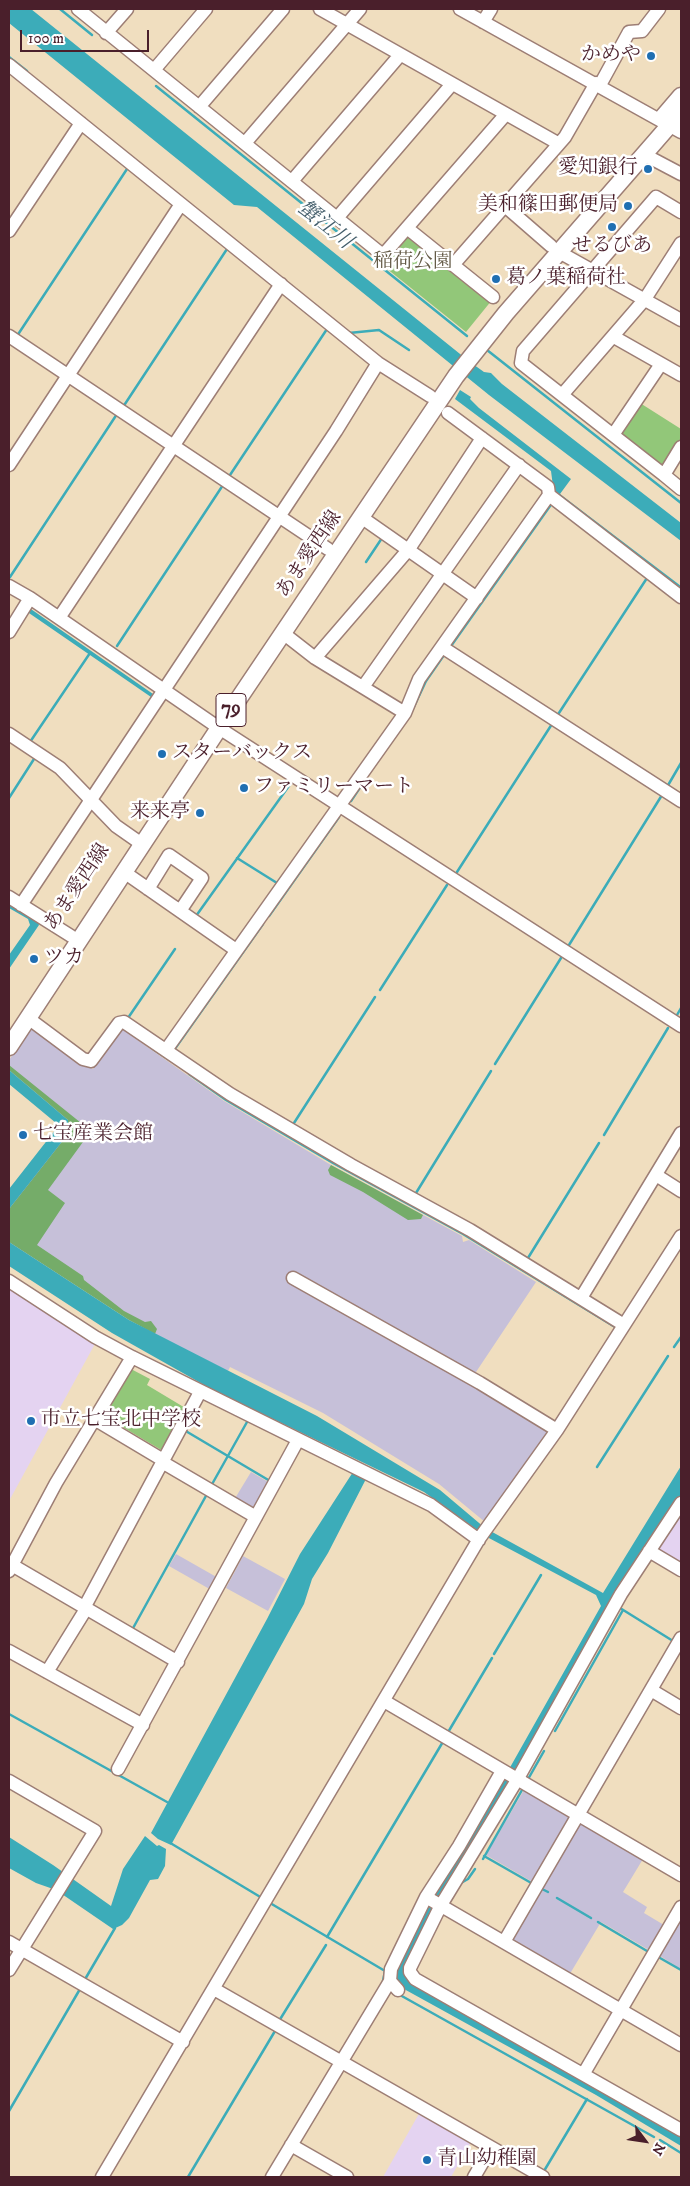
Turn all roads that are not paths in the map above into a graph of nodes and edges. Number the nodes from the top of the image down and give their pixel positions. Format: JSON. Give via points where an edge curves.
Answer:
{"nodes":[{"id":1,"x":78,"y":9,"type":"edge"},
{"id":2,"x":127,"y":9,"type":"edge"},
{"id":3,"x":206,"y":9,"type":"edge"},
{"id":4,"x":283,"y":9,"type":"edge"},
{"id":5,"x":320,"y":9,"type":"edge"},
{"id":6,"x":360,"y":9,"type":"edge"},
{"id":7,"x":460,"y":9,"type":"edge"},
{"id":8,"x":491,"y":9,"type":"edge"},
{"id":9,"x":659,"y":9,"type":"edge"},
{"id":10,"x":483,"y":22,"type":"junction"},
{"id":11,"x":348,"y":25,"type":"junction"},
{"id":12,"x":106,"y":33,"type":"junction"},
{"id":13,"x":400,"y":55,"type":"junction"},
{"id":14,"x":9,"y":66,"type":"edge"},
{"id":15,"x":154,"y":70,"type":"junction"},
{"id":16,"x":452,"y":84,"type":"junction"},
{"id":17,"x":598,"y":84,"type":"junction"},
{"id":18,"x":681,"y":96,"type":"edge"},
{"id":19,"x":199,"y":107,"type":"junction"},
{"id":20,"x":681,"y":112,"type":"edge"},
{"id":21,"x":506,"y":114,"type":"junction"},
{"id":22,"x":81,"y":123,"type":"junction"},
{"id":23,"x":671,"y":126,"type":"edge"},
{"id":24,"x":245,"y":143,"type":"junction"},
{"id":25,"x":557,"y":146,"type":"junction"},
{"id":26,"x":645,"y":155,"type":"junction"},
{"id":27,"x":681,"y":174,"type":"edge"},
{"id":28,"x":292,"y":181,"type":"junction"},
{"id":29,"x":181,"y":204,"type":"junction"},
{"id":30,"x":504,"y":206,"type":"junction"},
{"id":31,"x":681,"y":212,"type":"edge"},
{"id":32,"x":337,"y":218,"type":"junction"},
{"id":33,"x":407,"y":228,"type":"junction"},
{"id":34,"x":9,"y":231,"type":"edge"},
{"id":35,"x":681,"y":242,"type":"edge"},
{"id":36,"x":555,"y":249,"type":"junction"},
{"id":37,"x":453,"y":265,"type":"junction"},
{"id":38,"x":593,"y":270,"type":"junction"},
{"id":39,"x":281,"y":284,"type":"junction"},
{"id":40,"x":493,"y":297,"type":"dead end"},
{"id":41,"x":645,"y":300,"type":"junction"},
{"id":42,"x":681,"y":320,"type":"edge"},
{"id":43,"x":9,"y":336,"type":"edge"},
{"id":44,"x":614,"y":337,"type":"junction"},
{"id":45,"x":378,"y":364,"type":"junction"},
{"id":46,"x":661,"y":364,"type":"junction"},
{"id":47,"x":453,"y":373,"type":"junction"},
{"id":48,"x":68,"y":375,"type":"junction"},
{"id":49,"x":681,"y":375,"type":"edge"},
{"id":50,"x":562,"y":395,"type":"junction"},
{"id":51,"x":430,"y":396,"type":"junction"},
{"id":52,"x":448,"y":413,"type":"dead end"},
{"id":53,"x":613,"y":435,"type":"junction"},
{"id":54,"x":482,"y":438,"type":"junction"},
{"id":55,"x":174,"y":446,"type":"junction"},
{"id":56,"x":681,"y":447,"type":"edge"},
{"id":57,"x":9,"y":465,"type":"edge"},
{"id":58,"x":519,"y":465,"type":"junction"},
{"id":59,"x":664,"y":475,"type":"junction"},
{"id":60,"x":681,"y":489,"type":"edge"},
{"id":61,"x":550,"y":495,"type":"junction"},
{"id":62,"x":278,"y":516,"type":"junction"},
{"id":63,"x":361,"y":517,"type":"junction"},
{"id":64,"x":328,"y":549,"type":"junction"},
{"id":65,"x":409,"y":549,"type":"junction"},
{"id":66,"x":443,"y":573,"type":"junction"},
{"id":67,"x":9,"y":586,"type":"edge"},
{"id":68,"x":681,"y":597,"type":"edge"},
{"id":69,"x":30,"y":598,"type":"junction"},
{"id":70,"x":477,"y":598,"type":"junction"},
{"id":71,"x":59,"y":618,"type":"junction"},
{"id":72,"x":9,"y":632,"type":"edge"},
{"id":73,"x":283,"y":634,"type":"junction"},
{"id":74,"x":442,"y":647,"type":"junction"},
{"id":75,"x":315,"y":658,"type":"junction"},
{"id":76,"x":363,"y":687,"type":"junction"},
{"id":77,"x":164,"y":690,"type":"junction"},
{"id":78,"x":405,"y":712,"type":"junction"},
{"id":79,"x":216,"y":725,"type":"junction"},
{"id":80,"x":9,"y":734,"type":"edge"},
{"id":81,"x":92,"y":800,"type":"junction"},
{"id":82,"x":681,"y":801,"type":"edge"},
{"id":83,"x":340,"y":804,"type":"junction"},
{"id":84,"x":136,"y":840,"type":"junction"},
{"id":85,"x":124,"y":872,"type":"junction"},
{"id":86,"x":148,"y":889,"type":"junction"},
{"id":87,"x":9,"y":897,"type":"edge"},
{"id":88,"x":21,"y":905,"type":"junction"},
{"id":89,"x":180,"y":911,"type":"junction"},
{"id":90,"x":71,"y":936,"type":"junction"},
{"id":91,"x":236,"y":950,"type":"junction"},
{"id":92,"x":28,"y":1018,"type":"junction"},
{"id":93,"x":681,"y":1026,"type":"edge"},
{"id":94,"x":9,"y":1030,"type":"edge"},
{"id":95,"x":9,"y":1047,"type":"edge"},
{"id":96,"x":166,"y":1050,"type":"junction"},
{"id":97,"x":681,"y":1133,"type":"edge"},
{"id":98,"x":656,"y":1175,"type":"junction"},
{"id":99,"x":681,"y":1191,"type":"edge"},
{"id":100,"x":681,"y":1236,"type":"edge"},
{"id":101,"x":293,"y":1278,"type":"dead end"},
{"id":102,"x":9,"y":1281,"type":"edge"},
{"id":103,"x":581,"y":1298,"type":"junction"},
{"id":104,"x":624,"y":1325,"type":"junction"},
{"id":105,"x":132,"y":1357,"type":"junction"},
{"id":106,"x":200,"y":1392,"type":"junction"},
{"id":107,"x":96,"y":1420,"type":"junction"},
{"id":108,"x":557,"y":1430,"type":"junction"},
{"id":109,"x":298,"y":1440,"type":"junction"},
{"id":110,"x":163,"y":1461,"type":"junction"},
{"id":111,"x":681,"y":1503,"type":"edge"},
{"id":112,"x":256,"y":1517,"type":"junction"},
{"id":113,"x":482,"y":1535,"type":"junction"},
{"id":114,"x":649,"y":1551,"type":"junction"},
{"id":115,"x":10,"y":1567,"type":"edge"},
{"id":116,"x":681,"y":1570,"type":"edge"},
{"id":117,"x":85,"y":1608,"type":"junction"},
{"id":118,"x":681,"y":1638,"type":"edge"},
{"id":119,"x":9,"y":1651,"type":"edge"},
{"id":120,"x":178,"y":1662,"type":"junction"},
{"id":121,"x":47,"y":1672,"type":"junction"},
{"id":122,"x":651,"y":1690,"type":"junction"},
{"id":123,"x":384,"y":1701,"type":"junction"},
{"id":124,"x":681,"y":1708,"type":"edge"},
{"id":125,"x":143,"y":1725,"type":"junction"},
{"id":126,"x":118,"y":1770,"type":"dead end"},
{"id":127,"x":510,"y":1775,"type":"junction"},
{"id":128,"x":9,"y":1781,"type":"edge"},
{"id":129,"x":578,"y":1816,"type":"junction"},
{"id":130,"x":681,"y":1875,"type":"edge"},
{"id":131,"x":434,"y":1901,"type":"junction"},
{"id":132,"x":681,"y":1907,"type":"edge"},
{"id":133,"x":9,"y":1942,"type":"edge"},
{"id":134,"x":504,"y":1942,"type":"junction"},
{"id":135,"x":22,"y":1949,"type":"junction"},
{"id":136,"x":9,"y":1970,"type":"edge"},
{"id":137,"x":214,"y":1989,"type":"junction"},
{"id":138,"x":621,"y":2010,"type":"junction"},
{"id":139,"x":183,"y":2042,"type":"junction"},
{"id":140,"x":681,"y":2045,"type":"edge"},
{"id":141,"x":341,"y":2062,"type":"junction"},
{"id":142,"x":584,"y":2073,"type":"junction"},
{"id":143,"x":681,"y":2130,"type":"edge"},
{"id":144,"x":292,"y":2145,"type":"junction"},
{"id":145,"x":491,"y":2148,"type":"junction"},
{"id":146,"x":102,"y":2177,"type":"edge"},
{"id":147,"x":272,"y":2177,"type":"edge"},
{"id":148,"x":347,"y":2177,"type":"edge"},
{"id":149,"x":474,"y":2177,"type":"edge"},
{"id":150,"x":543,"y":2177,"type":"edge"}],
"edges":[{"from":1,"to":12,"type":"street"},
{"from":2,"to":12,"type":"street"},
{"from":3,"to":15,"type":"street"},
{"from":4,"to":19,"type":"street"},
{"from":5,"to":11,"type":"street"},
{"from":6,"to":11,"type":"street"},
{"from":7,"to":10,"type":"street"},
{"from":8,"to":10,"type":"street"},
{"from":9,"to":17,"type":"street","via":[[642,31],[629,32]]},
{"from":10,"to":17,"type":"street"},
{"from":11,"to":13,"type":"street"},
{"from":11,"to":24,"type":"street"},
{"from":12,"to":15,"type":"street"},
{"from":13,"to":16,"type":"street"},
{"from":13,"to":28,"type":"street"},
{"from":14,"to":22,"type":"street"},
{"from":15,"to":19,"type":"street"},
{"from":16,"to":21,"type":"street"},
{"from":16,"to":32,"type":"street"},
{"from":17,"to":23,"type":"street"},
{"from":17,"to":25,"type":"street"},
{"from":18,"to":23,"type":"main road","name":"あま愛西線","number":"79"},
{"from":19,"to":24,"type":"street"},
{"from":20,"to":23,"type":"main road","name":"あま愛西線","number":"79"},
{"from":21,"to":25,"type":"street","via":[[554,141]]},
{"from":21,"to":33,"type":"street"},
{"from":22,"to":29,"type":"street"},
{"from":22,"to":34,"type":"street"},
{"from":23,"to":26,"type":"main road","name":"あま愛西線","number":"79"},
{"from":23,"to":36,"type":"main road","name":"あま愛西線","number":"79"},
{"from":24,"to":28,"type":"street"},
{"from":25,"to":30,"type":"street"},
{"from":26,"to":27,"type":"street"},
{"from":26,"to":36,"type":"main road","name":"あま愛西線","number":"79"},
{"from":28,"to":32,"type":"street"},
{"from":29,"to":39,"type":"street"},
{"from":29,"to":48,"type":"street"},
{"from":30,"to":36,"type":"street"},
{"from":30,"to":37,"type":"street"},
{"from":31,"to":38,"type":"street","via":[[656,197]]},
{"from":32,"to":33,"type":"street","via":[[379,252],[385,253]]},
{"from":33,"to":37,"type":"street"},
{"from":35,"to":41,"type":"street"},
{"from":36,"to":38,"type":"street"},
{"from":36,"to":47,"type":"main road","name":"あま愛西線","number":"79","via":[[498,307]]},
{"from":37,"to":40,"type":"street"},
{"from":38,"to":41,"type":"street"},
{"from":38,"to":50,"type":"street","via":[[524,351],[522,364]]},
{"from":39,"to":45,"type":"street"},
{"from":39,"to":55,"type":"street"},
{"from":41,"to":42,"type":"street"},
{"from":41,"to":44,"type":"street"},
{"from":43,"to":48,"type":"street"},
{"from":44,"to":46,"type":"street"},
{"from":44,"to":50,"type":"street"},
{"from":45,"to":51,"type":"street"},
{"from":45,"to":62,"type":"street"},
{"from":46,"to":49,"type":"street"},
{"from":46,"to":53,"type":"street"},
{"from":47,"to":51,"type":"main road","name":"あま愛西線","number":"79"},
{"from":47,"to":63,"type":"main road","name":"あま愛西線","number":"79"},
{"from":48,"to":55,"type":"street"},
{"from":48,"to":57,"type":"street"},
{"from":50,"to":53,"type":"street"},
{"from":51,"to":64,"type":"main road","name":"あま愛西線","number":"79"},
{"from":52,"to":54,"type":"street"},
{"from":53,"to":59,"type":"street"},
{"from":54,"to":58,"type":"street"},
{"from":54,"to":65,"type":"street"},
{"from":55,"to":62,"type":"street"},
{"from":55,"to":71,"type":"street"},
{"from":56,"to":59,"type":"street"},
{"from":58,"to":61,"type":"street","via":[[548,487]]},
{"from":58,"to":66,"type":"street"},
{"from":59,"to":60,"type":"street"},
{"from":61,"to":68,"type":"street"},
{"from":61,"to":70,"type":"street"},
{"from":62,"to":64,"type":"street"},
{"from":62,"to":77,"type":"street"},
{"from":63,"to":65,"type":"street"},
{"from":63,"to":73,"type":"main road","name":"あま愛西線","number":"79"},
{"from":64,"to":79,"type":"main road","name":"あま愛西線","number":"79"},
{"from":65,"to":66,"type":"street"},
{"from":65,"to":75,"type":"street"},
{"from":66,"to":70,"type":"street"},
{"from":66,"to":76,"type":"street"},
{"from":67,"to":69,"type":"street"},
{"from":69,"to":71,"type":"street"},
{"from":69,"to":72,"type":"street"},
{"from":70,"to":74,"type":"street"},
{"from":71,"to":77,"type":"street"},
{"from":73,"to":75,"type":"street"},
{"from":73,"to":79,"type":"main road","name":"あま愛西線","number":"79"},
{"from":74,"to":78,"type":"street","via":[[419,679]]},
{"from":74,"to":82,"type":"street"},
{"from":75,"to":76,"type":"street"},
{"from":76,"to":78,"type":"street"},
{"from":77,"to":79,"type":"street"},
{"from":77,"to":81,"type":"street"},
{"from":78,"to":83,"type":"street"},
{"from":79,"to":83,"type":"street"},
{"from":79,"to":84,"type":"main road","name":"あま愛西線","number":"79"},
{"from":79,"to":85,"type":"main road","name":"あま愛西線","number":"79"},
{"from":80,"to":81,"type":"street","via":[[60,768]]},
{"from":81,"to":84,"type":"street","via":[[116,826]]},
{"from":81,"to":88,"type":"street"},
{"from":83,"to":91,"type":"street"},
{"from":83,"to":93,"type":"street"},
{"from":84,"to":90,"type":"main road","name":"あま愛西線","number":"79"},
{"from":85,"to":86,"type":"street"},
{"from":85,"to":92,"type":"main road","name":"あま愛西線","number":"79"},
{"from":86,"to":89,"type":"street"},
{"from":86,"to":89,"type":"street","via":[[169,855],[202,878]]},
{"from":87,"to":88,"type":"street"},
{"from":88,"to":90,"type":"street"},
{"from":89,"to":91,"type":"street"},
{"from":90,"to":94,"type":"main road","name":"あま愛西線","number":"79"},
{"from":91,"to":96,"type":"street"},
{"from":92,"to":95,"type":"main road","name":"あま愛西線","number":"79"},
{"from":92,"to":96,"type":"street","via":[[86,1061],[94,1059],[124,1022]]},
{"from":96,"to":103,"type":"street","via":[[230,1094],[470,1230]]},
{"from":97,"to":98,"type":"street"},
{"from":98,"to":99,"type":"street"},
{"from":98,"to":103,"type":"street"},
{"from":100,"to":104,"type":"street"},
{"from":101,"to":108,"type":"street"},
{"from":102,"to":105,"type":"street"},
{"from":103,"to":104,"type":"street"},
{"from":104,"to":108,"type":"street"},
{"from":105,"to":106,"type":"street"},
{"from":105,"to":107,"type":"street"},
{"from":106,"to":109,"type":"street"},
{"from":106,"to":110,"type":"street"},
{"from":107,"to":110,"type":"street"},
{"from":107,"to":115,"type":"street","via":[[56,1483]]},
{"from":108,"to":113,"type":"street"},
{"from":109,"to":112,"type":"street"},
{"from":109,"to":113,"type":"street","via":[[431,1505]]},
{"from":110,"to":112,"type":"street"},
{"from":110,"to":117,"type":"street"},
{"from":111,"to":114,"type":"street"},
{"from":112,"to":120,"type":"street"},
{"from":113,"to":123,"type":"street"},
{"from":114,"to":116,"type":"street"},
{"from":114,"to":127,"type":"street"},
{"from":115,"to":117,"type":"street"},
{"from":117,"to":120,"type":"street"},
{"from":117,"to":121,"type":"street"},
{"from":118,"to":122,"type":"street"},
{"from":119,"to":121,"type":"street"},
{"from":120,"to":125,"type":"street"},
{"from":121,"to":125,"type":"street"},
{"from":122,"to":124,"type":"street"},
{"from":122,"to":129,"type":"street"},
{"from":123,"to":127,"type":"street"},
{"from":123,"to":137,"type":"street"},
{"from":125,"to":126,"type":"street"},
{"from":127,"to":129,"type":"street"},
{"from":127,"to":131,"type":"street"},
{"from":128,"to":135,"type":"street","via":[[95,1831]]},
{"from":129,"to":130,"type":"street"},
{"from":129,"to":134,"type":"street"},
{"from":131,"to":134,"type":"street"},
{"from":131,"to":141,"type":"street","via":[[391,1969],[394,1985]]},
{"from":131,"to":142,"type":"street","via":[[410,1968],[411,1976],[536,2049]]},
{"from":132,"to":138,"type":"street"},
{"from":133,"to":135,"type":"street"},
{"from":134,"to":138,"type":"street"},
{"from":135,"to":136,"type":"street"},
{"from":135,"to":139,"type":"street"},
{"from":137,"to":139,"type":"street"},
{"from":137,"to":141,"type":"street"},
{"from":138,"to":140,"type":"street"},
{"from":138,"to":142,"type":"street"},
{"from":139,"to":146,"type":"street"},
{"from":141,"to":144,"type":"street"},
{"from":141,"to":145,"type":"street"},
{"from":142,"to":143,"type":"street"},
{"from":144,"to":147,"type":"street"},
{"from":144,"to":148,"type":"street"},
{"from":145,"to":149,"type":"street"},
{"from":145,"to":150,"type":"street"}]}
